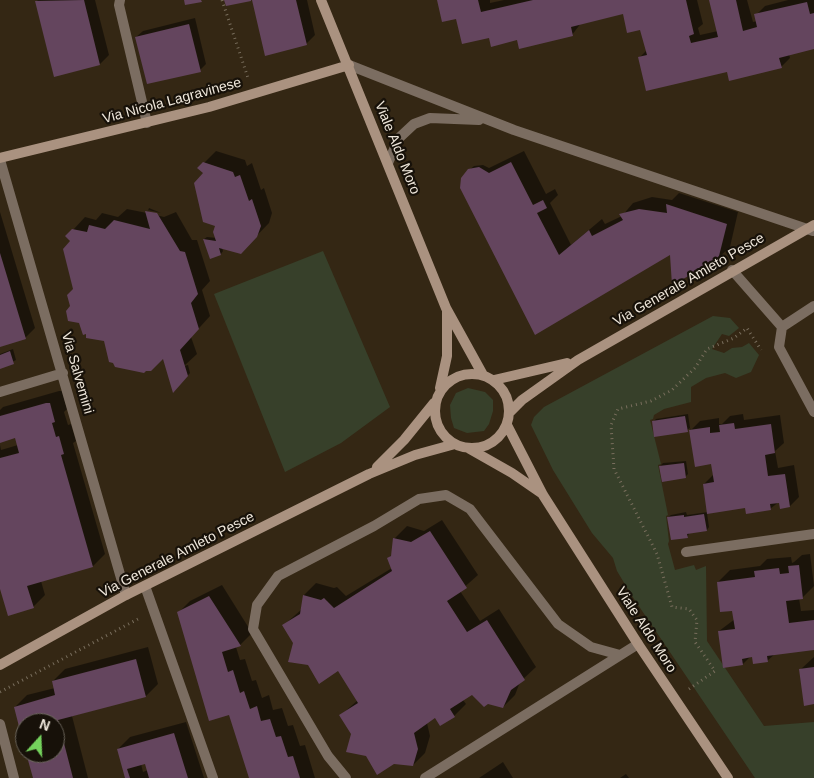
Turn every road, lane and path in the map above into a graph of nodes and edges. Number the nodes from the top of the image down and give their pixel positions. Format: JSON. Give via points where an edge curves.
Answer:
{"nodes":[{"id":1,"x":120,"y":0,"type":"edge"},
{"id":2,"x":222,"y":0,"type":"edge"},
{"id":3,"x":321,"y":0,"type":"edge"},
{"id":4,"x":349,"y":65,"type":"junction"},
{"id":5,"x":253,"y":94,"type":"junction"},
{"id":6,"x":147,"y":123,"type":"junction"},
{"id":7,"x":514,"y":130,"type":"junction"},
{"id":8,"x":0,"y":159,"type":"edge"},
{"id":9,"x":388,"y":163,"type":"junction"},
{"id":10,"x":811,"y":229,"type":"edge"},
{"id":11,"x":732,"y":270,"type":"junction"},
{"id":12,"x":814,"y":306,"type":"edge"},
{"id":13,"x":446,"y":308,"type":"junction"},
{"id":14,"x":782,"y":327,"type":"junction"},
{"id":15,"x":779,"y":347,"type":"junction"},
{"id":16,"x":578,"y":360,"type":"junction"},
{"id":17,"x":63,"y":373,"type":"junction"},
{"id":18,"x":483,"y":375,"type":"junction"},
{"id":19,"x":494,"y":380,"type":"junction"},
{"id":20,"x":439,"y":391,"type":"junction"},
{"id":21,"x":0,"y":392,"type":"edge"},
{"id":22,"x":435,"y":403,"type":"junction"},
{"id":23,"x":510,"y":412,"type":"junction"},
{"id":24,"x":814,"y":412,"type":"edge"},
{"id":25,"x":507,"y":425,"type":"junction"},
{"id":26,"x":455,"y":444,"type":"junction"},
{"id":27,"x":467,"y":448,"type":"junction"},
{"id":28,"x":369,"y":474,"type":"junction"},
{"id":29,"x":543,"y":495,"type":"junction"},
{"id":30,"x":814,"y":534,"type":"edge"},
{"id":31,"x":686,"y":552,"type":"dead end"},
{"id":32,"x":145,"y":586,"type":"junction"},
{"id":33,"x":126,"y":595,"type":"junction"},
{"id":34,"x":154,"y":610,"type":"junction"},
{"id":35,"x":638,"y":644,"type":"junction"},
{"id":36,"x":620,"y":655,"type":"junction"},
{"id":37,"x":0,"y":665,"type":"edge"},
{"id":38,"x":0,"y":692,"type":"edge"},
{"id":39,"x":674,"y":698,"type":"junction"},
{"id":40,"x":0,"y":724,"type":"edge"},
{"id":41,"x":14,"y":778,"type":"edge"},
{"id":42,"x":213,"y":778,"type":"edge"},
{"id":43,"x":346,"y":778,"type":"edge"},
{"id":44,"x":425,"y":778,"type":"edge"},
{"id":45,"x":728,"y":778,"type":"edge"}],
"edges":[{"from":1,"to":6,"type":"street"},
{"from":2,"to":5,"type":"path"},
{"from":3,"to":4,"type":"street","name":"Viale Aldo Moro"},
{"from":4,"to":5,"type":"street","name":"Via Nicola Lagravinese"},
{"from":4,"to":7,"type":"street"},
{"from":4,"to":9,"type":"street","name":"Viale Aldo Moro"},
{"from":5,"to":6,"type":"street","name":"Via Nicola Lagravinese"},
{"from":6,"to":8,"type":"street","name":"Via Nicola Lagravinese"},
{"from":7,"to":9,"type":"street","via":[[479,120],[430,118],[414,124],[399,138]]},
{"from":7,"to":10,"type":"street"},
{"from":8,"to":17,"type":"street","name":"Via Salvemini"},
{"from":9,"to":13,"type":"street","name":"Viale Aldo Moro"},
{"from":10,"to":11,"type":"street","name":"Via Generale Amleto Pesce"},
{"from":11,"to":14,"type":"street"},
{"from":11,"to":16,"type":"street","name":"Via Generale Amleto Pesce"},
{"from":12,"to":14,"type":"street"},
{"from":13,"to":18,"type":"street","name":"Viale Aldo Moro"},
{"from":13,"to":20,"type":"street","name":"Viale Aldo Moro","via":[[447,356]]},
{"from":14,"to":15,"type":"street"},
{"from":15,"to":24,"type":"street"},
{"from":15,"to":39,"type":"path","via":[[761,350],[747,328],[734,338],[707,349],[695,368],[672,390],[651,401],[618,409],[611,425],[614,470],[657,554],[672,607],[689,608],[696,620],[695,642],[715,671]]},
{"from":16,"to":19,"type":"street","name":"Via Generale Amleto Pesce"},
{"from":16,"to":23,"type":"street","name":"Via Generale Amleto Pesce"},
{"from":17,"to":21,"type":"street"},
{"from":17,"to":33,"type":"street","name":"Via Salvemini"},
{"from":18,"to":19,"type":"street"},
{"from":18,"to":20,"type":"street","via":[[470,373],[458,376]]},
{"from":19,"to":23,"type":"street","via":[[503,389]]},
{"from":20,"to":22,"type":"street"},
{"from":22,"to":26,"type":"street","via":[[438,427]]},
{"from":22,"to":28,"type":"street","name":"Via Generale Amleto Pesce"},
{"from":23,"to":25,"type":"street"},
{"from":25,"to":27,"type":"street","via":[[491,443]]},
{"from":25,"to":29,"type":"street","name":"Viale Aldo Moro"},
{"from":26,"to":27,"type":"street"},
{"from":26,"to":28,"type":"street","name":"Via Generale Amleto Pesce","via":[[407,458]]},
{"from":27,"to":29,"type":"street","name":"Viale Aldo Moro"},
{"from":28,"to":32,"type":"street","name":"Via Generale Amleto Pesce"},
{"from":29,"to":35,"type":"street","name":"Viale Aldo Moro"},
{"from":30,"to":31,"type":"street"},
{"from":32,"to":33,"type":"street","name":"Via Generale Amleto Pesce"},
{"from":32,"to":34,"type":"street"},
{"from":33,"to":37,"type":"street","name":"Via Generale Amleto Pesce"},
{"from":34,"to":38,"type":"path"},
{"from":34,"to":42,"type":"street"},
{"from":35,"to":36,"type":"street"},
{"from":35,"to":39,"type":"street","name":"Viale Aldo Moro"},
{"from":36,"to":43,"type":"street","via":[[591,647],[558,624],[470,509],[446,495],[419,499],[278,576],[257,605],[254,629],[328,756]]},
{"from":36,"to":44,"type":"street"},
{"from":39,"to":45,"type":"street","name":"Viale Aldo Moro"},
{"from":40,"to":41,"type":"street"}]}
